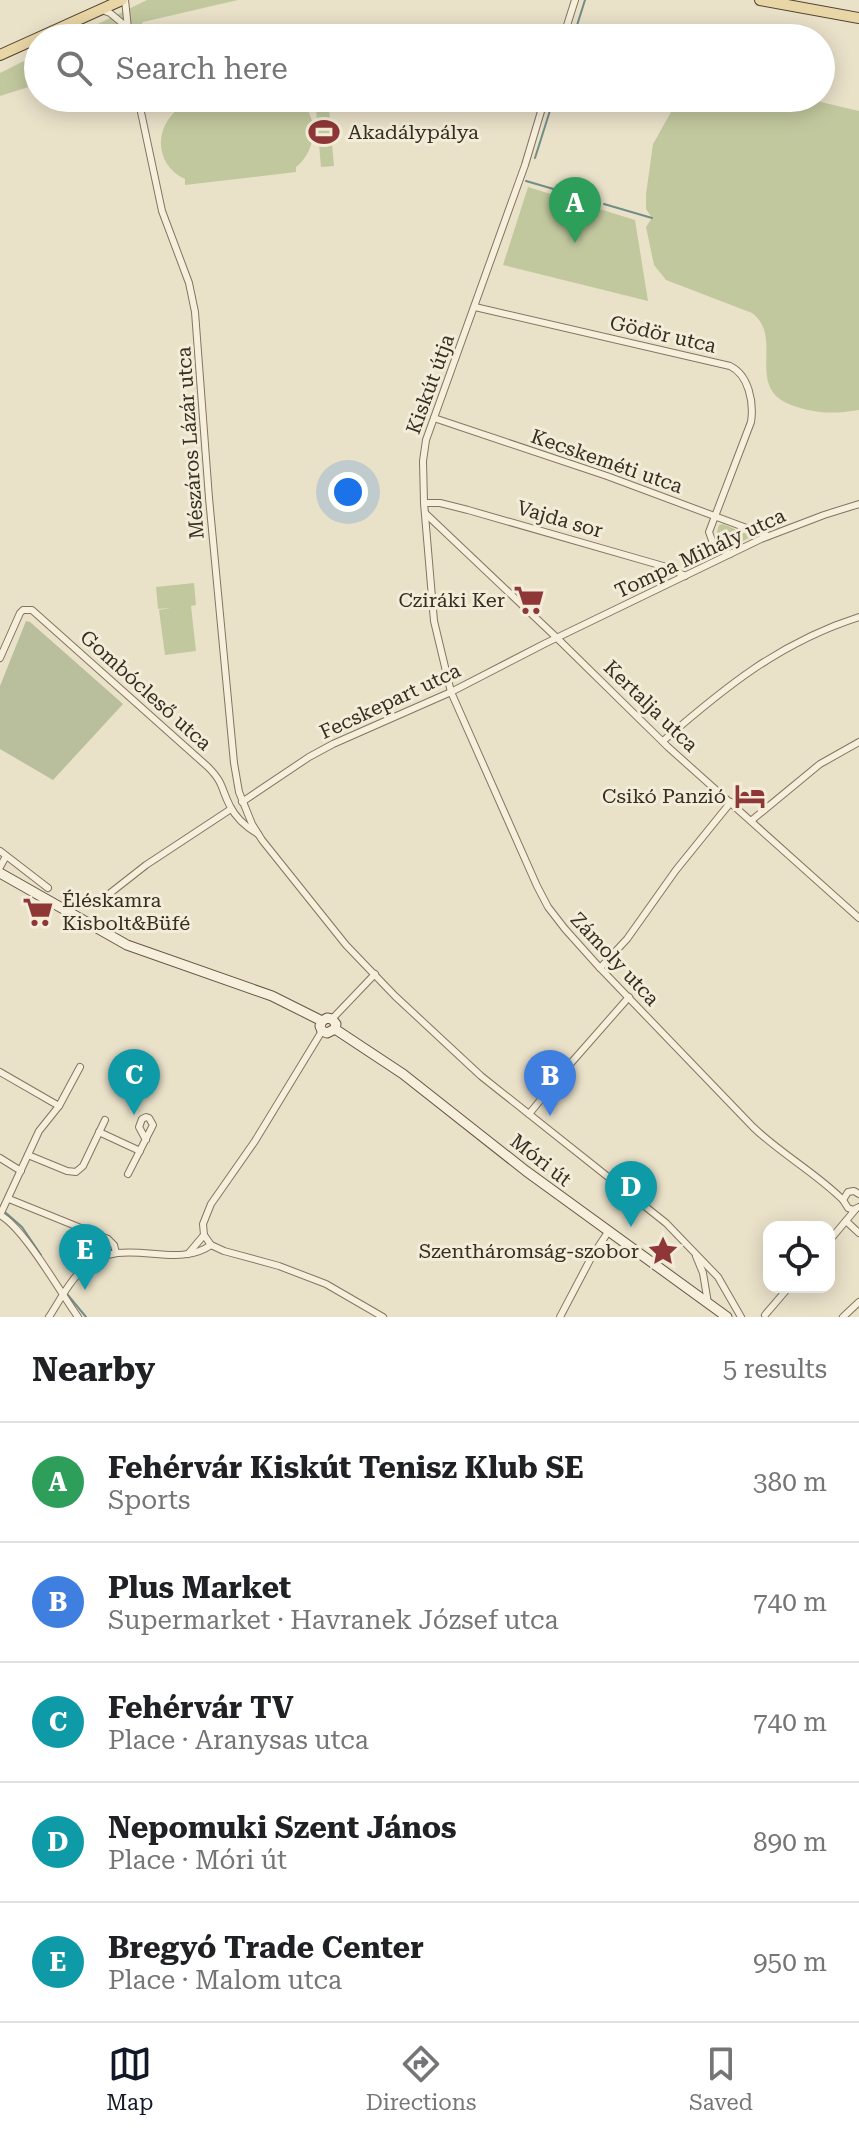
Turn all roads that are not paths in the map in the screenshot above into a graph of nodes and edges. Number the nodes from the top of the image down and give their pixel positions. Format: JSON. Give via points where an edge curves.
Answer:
{"nodes":[{"id":1,"x":124,"y":0,"type":"edge"},
{"id":2,"x":575,"y":0,"type":"edge"},
{"id":3,"x":760,"y":0,"type":"edge"},
{"id":4,"x":103,"y":5,"type":"edge"},
{"id":5,"x":859,"y":18,"type":"edge"},
{"id":6,"x":64,"y":24,"type":"edge"},
{"id":7,"x":123,"y":24,"type":"edge"},
{"id":8,"x":127,"y":24,"type":"edge"},
{"id":9,"x":567,"y":24,"type":"edge"},
{"id":10,"x":24,"y":43,"type":"edge"},
{"id":11,"x":0,"y":55,"type":"edge"},
{"id":12,"x":141,"y":112,"type":"edge"},
{"id":13,"x":541,"y":112,"type":"edge"},
{"id":14,"x":475,"y":307,"type":"junction"},
{"id":15,"x":434,"y":418,"type":"junction"},
{"id":16,"x":424,"y":503,"type":"junction"},
{"id":17,"x":859,"y":504,"type":"edge"},
{"id":18,"x":425,"y":513,"type":"junction"},
{"id":19,"x":715,"y":516,"type":"junction"},
{"id":20,"x":768,"y":536,"type":"junction"},
{"id":21,"x":730,"y":554,"type":"junction"},
{"id":22,"x":685,"y":576,"type":"junction"},
{"id":23,"x":859,"y":617,"type":"edge"},
{"id":24,"x":557,"y":638,"type":"junction"},
{"id":25,"x":0,"y":658,"type":"edge"},
{"id":26,"x":451,"y":692,"type":"junction"},
{"id":27,"x":663,"y":741,"type":"junction"},
{"id":28,"x":859,"y":742,"type":"edge"},
{"id":29,"x":239,"y":792,"type":"junction"},
{"id":30,"x":226,"y":797,"type":"junction"},
{"id":31,"x":731,"y":802,"type":"junction"},
{"id":32,"x":244,"y":805,"type":"junction"},
{"id":33,"x":233,"y":812,"type":"junction"},
{"id":34,"x":752,"y":820,"type":"junction"},
{"id":35,"x":259,"y":835,"type":"junction"},
{"id":36,"x":3,"y":854,"type":"edge"},
{"id":37,"x":0,"y":870,"type":"edge"},
{"id":38,"x":48,"y":888,"type":"dead end"},
{"id":39,"x":95,"y":905,"type":"dead end"},
{"id":40,"x":859,"y":918,"type":"edge"},
{"id":41,"x":600,"y":968,"type":"junction"},
{"id":42,"x":375,"y":974,"type":"junction"},
{"id":43,"x":629,"y":997,"type":"junction"},
{"id":44,"x":328,"y":1025,"type":"junction"},
{"id":45,"x":80,"y":1067,"type":"dead end"},
{"id":46,"x":0,"y":1072,"type":"edge"},
{"id":47,"x":59,"y":1106,"type":"junction"},
{"id":48,"x":529,"y":1114,"type":"junction"},
{"id":49,"x":105,"y":1120,"type":"dead end"},
{"id":50,"x":99,"y":1132,"type":"junction"},
{"id":51,"x":146,"y":1140,"type":"dead end"},
{"id":52,"x":140,"y":1151,"type":"junction"},
{"id":53,"x":28,"y":1155,"type":"junction"},
{"id":54,"x":0,"y":1158,"type":"edge"},
{"id":55,"x":21,"y":1171,"type":"junction"},
{"id":56,"x":128,"y":1174,"type":"dead end"},
{"id":57,"x":834,"y":1190,"type":"junction"},
{"id":58,"x":848,"y":1192,"type":"junction"},
{"id":59,"x":859,"y":1194,"type":"edge"},
{"id":60,"x":9,"y":1199,"type":"junction"},
{"id":61,"x":844,"y":1204,"type":"junction"},
{"id":62,"x":857,"y":1208,"type":"edge"},
{"id":63,"x":0,"y":1215,"type":"edge"},
{"id":64,"x":846,"y":1221,"type":"junction"},
{"id":65,"x":608,"y":1232,"type":"junction"},
{"id":66,"x":859,"y":1233,"type":"edge"},
{"id":67,"x":835,"y":1234,"type":"edge"},
{"id":68,"x":204,"y":1235,"type":"junction"},
{"id":69,"x":211,"y":1245,"type":"junction"},
{"id":70,"x":116,"y":1253,"type":"junction"},
{"id":71,"x":694,"y":1253,"type":"junction"},
{"id":72,"x":188,"y":1254,"type":"junction"},
{"id":73,"x":784,"y":1293,"type":"edge"},
{"id":74,"x":63,"y":1296,"type":"junction"},
{"id":75,"x":859,"y":1302,"type":"edge"},
{"id":76,"x":708,"y":1304,"type":"junction"},
{"id":77,"x":369,"y":1314,"type":"edge"},
{"id":78,"x":765,"y":1315,"type":"dead end"},
{"id":79,"x":49,"y":1317,"type":"edge"},
{"id":80,"x":78,"y":1317,"type":"edge"},
{"id":81,"x":383,"y":1317,"type":"edge"},
{"id":82,"x":560,"y":1317,"type":"edge"},
{"id":83,"x":727,"y":1317,"type":"edge"},
{"id":84,"x":741,"y":1317,"type":"edge"},
{"id":85,"x":843,"y":1317,"type":"edge"}],
"edges":[{"from":1,"to":4,"type":"main road"},
{"from":1,"to":8,"type":"street"},
{"from":2,"to":9,"type":"street"},
{"from":3,"to":5,"type":"main road"},
{"from":4,"to":6,"type":"main road"},
{"from":4,"to":7,"type":"street"},
{"from":10,"to":11,"type":"main road"},
{"from":12,"to":29,"type":"street","name":"Mészáros Lázár utca","via":[[162,211],[195,312]]},
{"from":13,"to":14,"type":"street","name":"Kiskút útja"},
{"from":14,"to":15,"type":"street","name":"Kiskút útja"},
{"from":14,"to":19,"type":"street","name":"Gödör utca","via":[[738,370],[752,404],[751,422]]},
{"from":15,"to":16,"type":"street","name":"Kiskút útja","via":[[424,450]]},
{"from":15,"to":19,"type":"street","name":"Kecskeméti utca"},
{"from":16,"to":18,"type":"street","name":"Kiskút útja"},
{"from":16,"to":22,"type":"street","name":"Vajda sor","via":[[468,510]]},
{"from":17,"to":20,"type":"street","name":"Tompa Mihály utca"},
{"from":18,"to":24,"type":"street","name":"Kertalja utca"},
{"from":18,"to":26,"type":"street","name":"Kiskút útja","via":[[432,613]]},
{"from":19,"to":20,"type":"street","name":"Kecskeméti utca"},
{"from":19,"to":21,"type":"street","via":[[709,536]]},
{"from":20,"to":21,"type":"street","name":"Tompa Mihály utca"},
{"from":21,"to":22,"type":"street","name":"Tompa Mihály utca"},
{"from":22,"to":24,"type":"street","name":"Tompa Mihály utca"},
{"from":23,"to":27,"type":"street","via":[[804,638],[752,668]]},
{"from":24,"to":26,"type":"street","name":"Fecskepart utca"},
{"from":24,"to":27,"type":"street","name":"Kertalja utca"},
{"from":25,"to":30,"type":"street","name":"Gombócleső utca","via":[[17,618],[23,610],[32,610],[193,752],[221,782]]},
{"from":26,"to":32,"type":"street","name":"Fecskepart utca","via":[[322,749]]},
{"from":26,"to":41,"type":"street","name":"Zámoly utca","via":[[542,897]]},
{"from":27,"to":31,"type":"street","name":"Kertalja utca"},
{"from":28,"to":34,"type":"street","via":[[805,774]]},
{"from":29,"to":30,"type":"street"},
{"from":29,"to":32,"type":"street","name":"Mészáros Lázár utca"},
{"from":30,"to":33,"type":"street","name":"Gombócleső utca"},
{"from":31,"to":34,"type":"street","name":"Kertalja utca"},
{"from":31,"to":41,"type":"street"},
{"from":32,"to":33,"type":"street","name":"Fecskepart utca"},
{"from":32,"to":35,"type":"street","name":"Mészáros Lázár utca"},
{"from":33,"to":35,"type":"street"},
{"from":33,"to":39,"type":"street","via":[[146,865]]},
{"from":34,"to":40,"type":"street","name":"Kertalja utca"},
{"from":35,"to":42,"type":"street"},
{"from":36,"to":37,"type":"street","name":"Móri út"},
{"from":36,"to":38,"type":"street","name":"Móri út"},
{"from":37,"to":44,"type":"main road","name":"Móri út","via":[[127,945],[272,996]]},
{"from":41,"to":43,"type":"street","name":"Zámoly utca"},
{"from":42,"to":44,"type":"street"},
{"from":42,"to":48,"type":"street","via":[[481,1076]]},
{"from":43,"to":48,"type":"street"},
{"from":43,"to":57,"type":"street","name":"Zámoly utca","via":[[773,1146]]},
{"from":44,"to":65,"type":"main road","name":"Móri út","via":[[403,1074]]},
{"from":44,"to":68,"type":"street","via":[[211,1204]]},
{"from":45,"to":47,"type":"street"},
{"from":46,"to":47,"type":"street"},
{"from":47,"to":53,"type":"street"},
{"from":48,"to":71,"type":"street","via":[[647,1207]]},
{"from":49,"to":50,"type":"street"},
{"from":50,"to":52,"type":"street"},
{"from":50,"to":53,"type":"street","via":[[76,1172]]},
{"from":51,"to":52,"type":"street"},
{"from":52,"to":56,"type":"street"},
{"from":53,"to":55,"type":"street"},
{"from":54,"to":55,"type":"street"},
{"from":55,"to":60,"type":"street"},
{"from":57,"to":58,"type":"street","name":"Zámoly utca"},
{"from":57,"to":61,"type":"street","name":"Zámoly utca"},
{"from":58,"to":59,"type":"street","name":"Zámoly utca"},
{"from":58,"to":61,"type":"street"},
{"from":60,"to":63,"type":"street"},
{"from":60,"to":70,"type":"street","via":[[108,1239]]},
{"from":61,"to":62,"type":"street"},
{"from":61,"to":64,"type":"street"},
{"from":62,"to":64,"type":"street"},
{"from":63,"to":74,"type":"street","via":[[22,1235]]},
{"from":64,"to":66,"type":"street"},
{"from":64,"to":67,"type":"street"},
{"from":65,"to":76,"type":"main road","name":"Móri út"},
{"from":65,"to":82,"type":"street"},
{"from":68,"to":69,"type":"street"},
{"from":68,"to":72,"type":"street"},
{"from":69,"to":72,"type":"street"},
{"from":69,"to":77,"type":"street","via":[[326,1284]]},
{"from":70,"to":72,"type":"street"},
{"from":70,"to":74,"type":"street","via":[[86,1266]]},
{"from":71,"to":76,"type":"street"},
{"from":71,"to":84,"type":"street","via":[[718,1277]]},
{"from":73,"to":78,"type":"street"},
{"from":74,"to":79,"type":"street"},
{"from":74,"to":80,"type":"street"},
{"from":75,"to":85,"type":"street"},
{"from":76,"to":83,"type":"main road","name":"Móri út"},
{"from":77,"to":81,"type":"street"}]}
